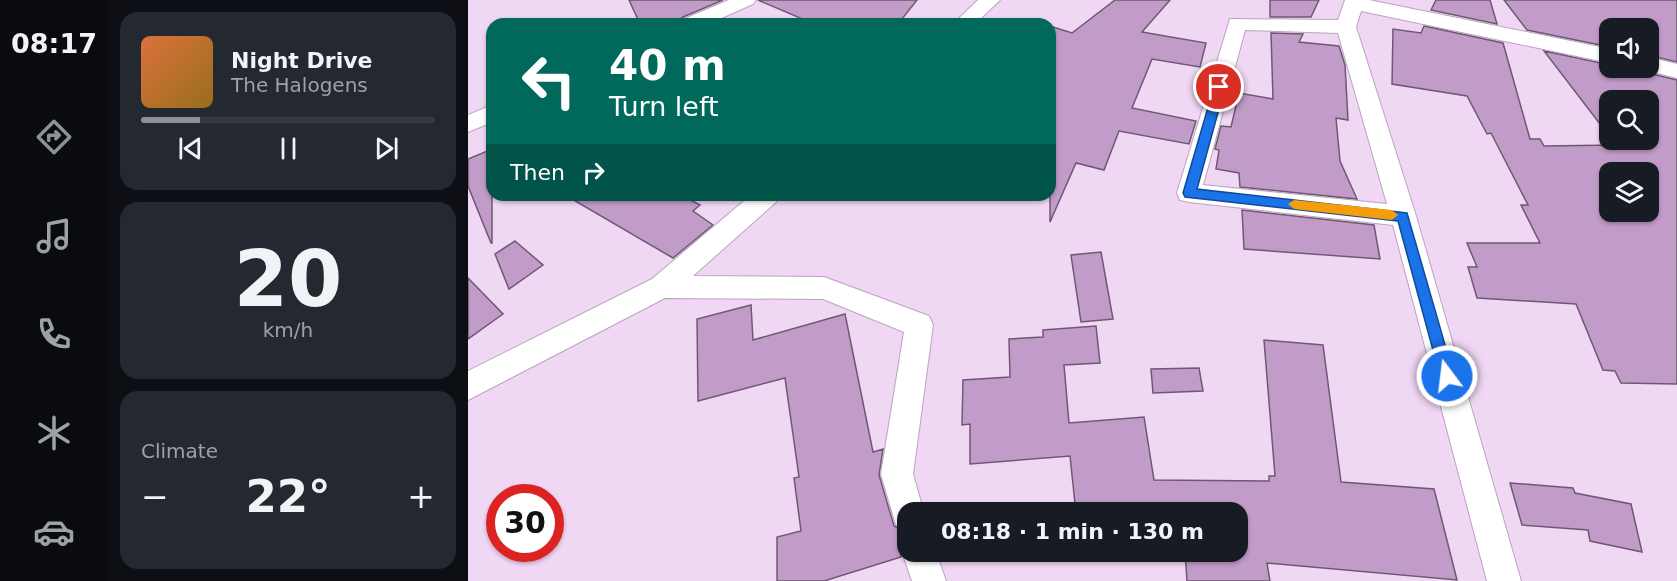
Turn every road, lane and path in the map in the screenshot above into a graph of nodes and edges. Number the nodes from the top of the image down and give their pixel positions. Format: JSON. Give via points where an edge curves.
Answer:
{"nodes":[{"id":1,"x":746,"y":0,"type":"edge"},
{"id":2,"x":990,"y":0,"type":"edge"},
{"id":3,"x":1352,"y":10,"type":"edge"},
{"id":4,"x":705,"y":18,"type":"edge"},
{"id":5,"x":970,"y":18,"type":"edge"},
{"id":6,"x":1599,"y":54,"type":"edge"},
{"id":7,"x":1659,"y":67,"type":"edge"},
{"id":8,"x":1677,"y":71,"type":"edge"},
{"id":9,"x":486,"y":116,"type":"edge"},
{"id":10,"x":468,"y":124,"type":"edge"},
{"id":11,"x":760,"y":201,"type":"edge"},
{"id":12,"x":1403,"y":216,"type":"junction"},
{"id":13,"x":662,"y":287,"type":"junction"},
{"id":14,"x":468,"y":386,"type":"edge"},
{"id":15,"x":905,"y":502,"type":"edge"},
{"id":16,"x":922,"y":562,"type":"edge"},
{"id":17,"x":928,"y":581,"type":"edge"},
{"id":18,"x":1504,"y":581,"type":"edge"}],
"edges":[{"from":1,"to":4,"type":"street"},
{"from":2,"to":5,"type":"street"},
{"from":3,"to":6,"type":"street"},
{"from":3,"to":12,"type":"street"},
{"from":3,"to":12,"type":"street","via":[[1237,23],[1189,193]]},
{"from":7,"to":8,"type":"street"},
{"from":9,"to":10,"type":"street"},
{"from":11,"to":13,"type":"street"},
{"from":12,"to":18,"type":"street"},
{"from":13,"to":14,"type":"street"},
{"from":13,"to":15,"type":"street","via":[[824,288],[919,325],[897,474]]},
{"from":16,"to":17,"type":"street"}]}
